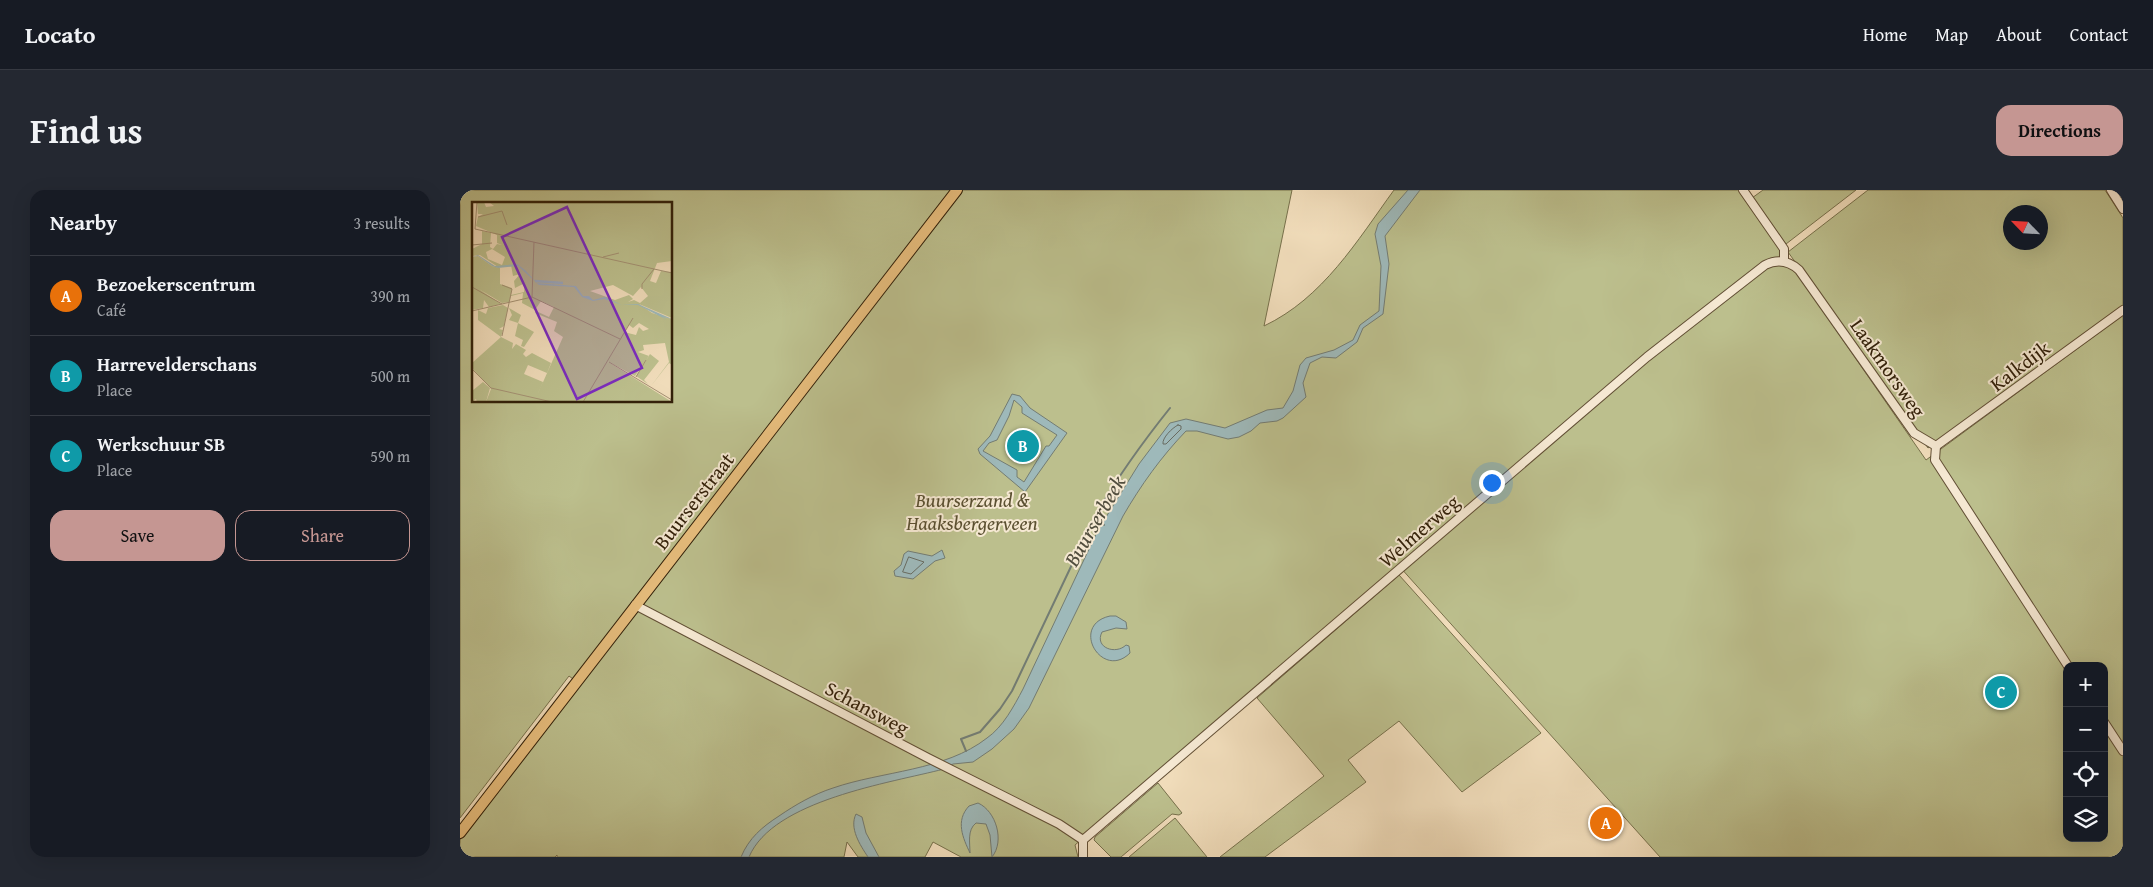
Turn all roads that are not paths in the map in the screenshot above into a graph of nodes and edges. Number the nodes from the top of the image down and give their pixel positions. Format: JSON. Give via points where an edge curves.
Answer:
{"nodes":[{"id":1,"x":956,"y":190,"type":"edge"},
{"id":2,"x":1743,"y":190,"type":"edge"},
{"id":3,"x":2111,"y":190,"type":"edge"},
{"id":4,"x":2123,"y":209,"type":"edge"},
{"id":5,"x":1784,"y":262,"type":"junction"},
{"id":6,"x":2123,"y":310,"type":"edge"},
{"id":7,"x":1936,"y":446,"type":"junction"},
{"id":8,"x":635,"y":605,"type":"junction"},
{"id":9,"x":2065,"y":662,"type":"edge"},
{"id":10,"x":2108,"y":728,"type":"edge"},
{"id":11,"x":2123,"y":751,"type":"edge"},
{"id":12,"x":460,"y":833,"type":"edge"},
{"id":13,"x":1083,"y":840,"type":"junction"},
{"id":14,"x":1083,"y":857,"type":"edge"}],
"edges":[{"from":1,"to":8,"type":"main road","name":"Buurserstraat"},
{"from":2,"to":5,"type":"street","via":[[1784,249]]},
{"from":3,"to":4,"type":"street"},
{"from":5,"to":7,"type":"street","name":"Laakmorsweg","via":[[1799,270],[1914,433]]},
{"from":5,"to":13,"type":"street","name":"Welmerweg","via":[[1764,265],[1647,358]]},
{"from":6,"to":7,"type":"street","name":"Kalkdijk"},
{"from":7,"to":9,"type":"street","via":[[1935,460]]},
{"from":8,"to":12,"type":"main road","name":"Buurserstraat"},
{"from":8,"to":13,"type":"street","name":"Schansweg","via":[[1059,824]]},
{"from":10,"to":11,"type":"street"},
{"from":13,"to":14,"type":"street"}]}
